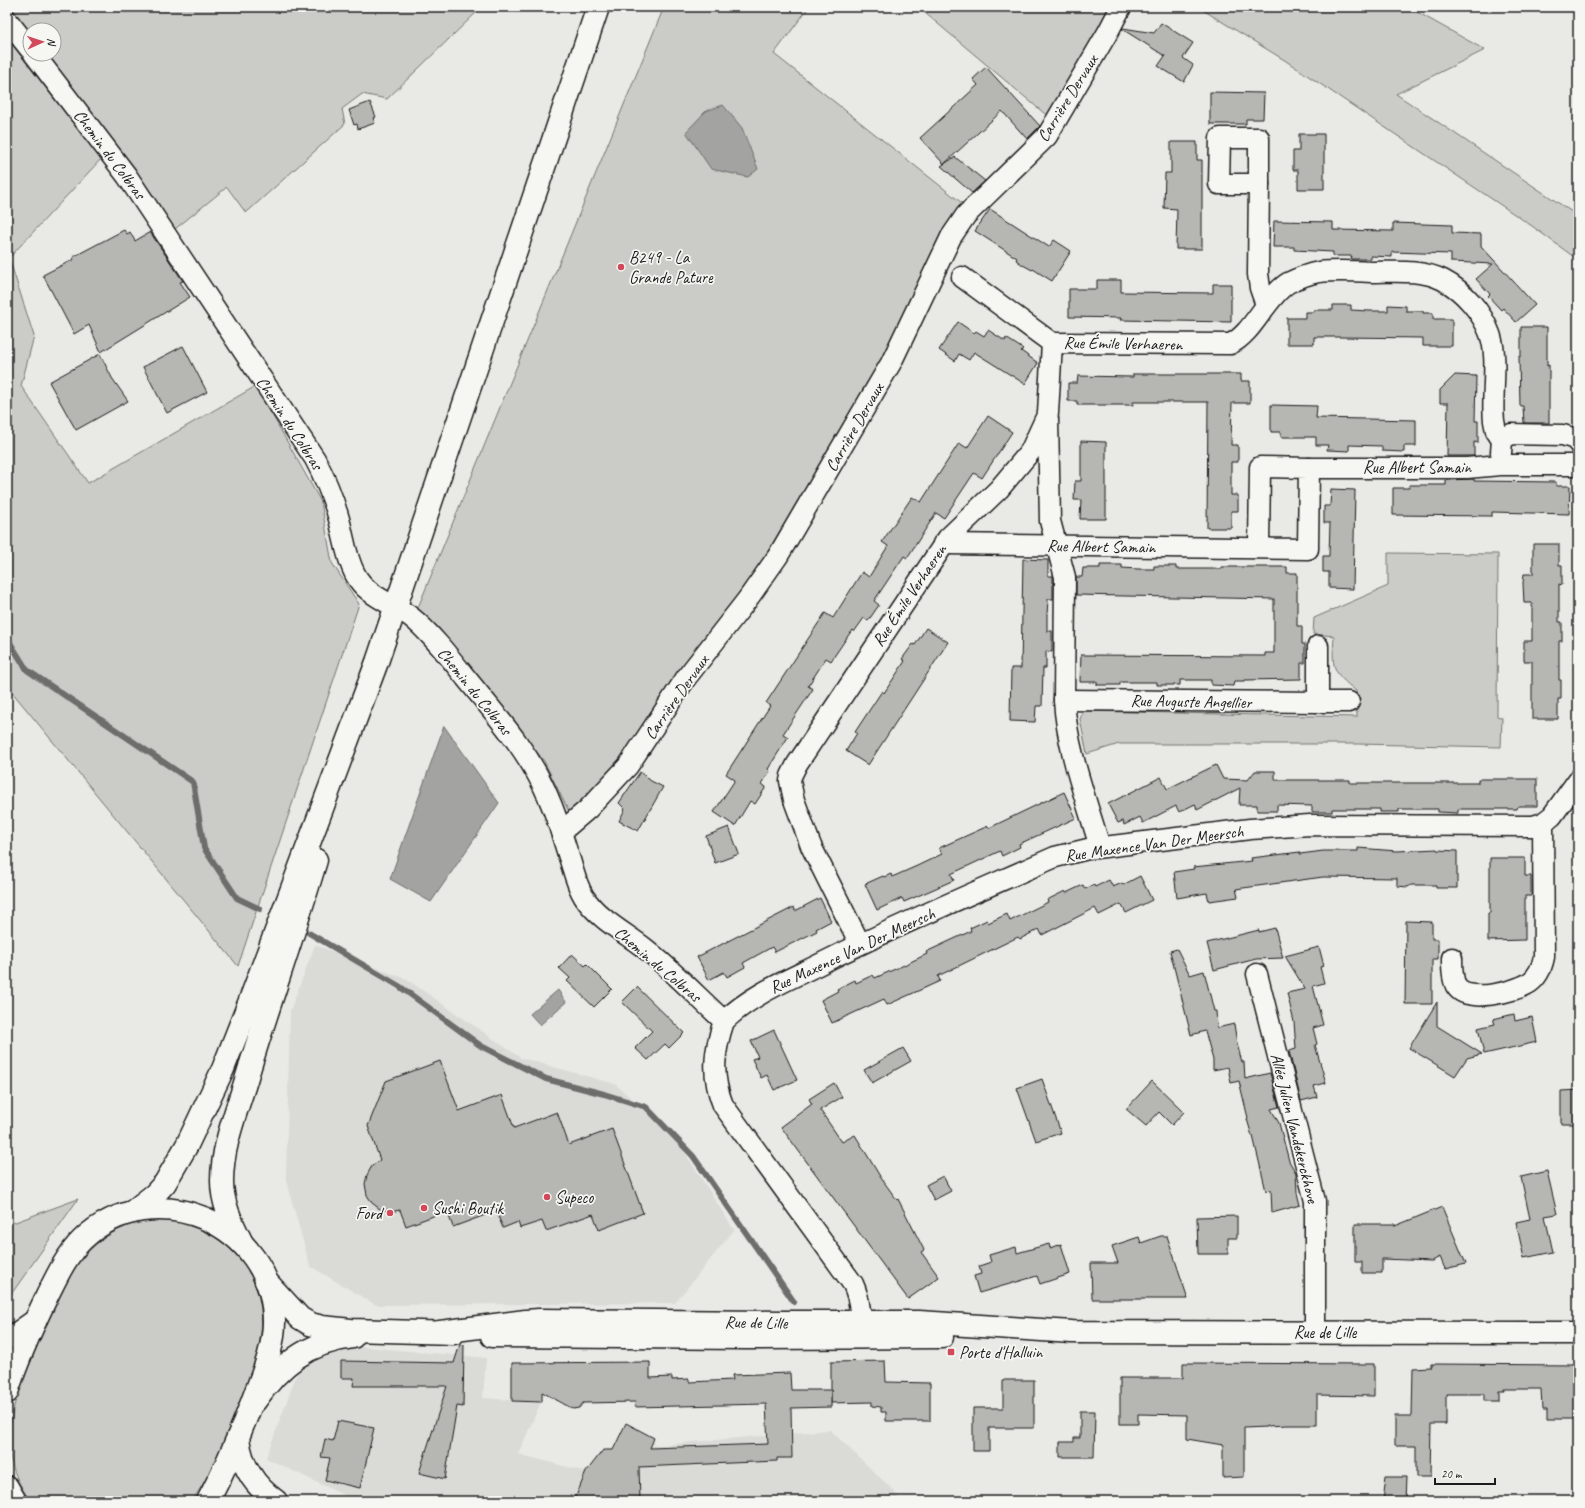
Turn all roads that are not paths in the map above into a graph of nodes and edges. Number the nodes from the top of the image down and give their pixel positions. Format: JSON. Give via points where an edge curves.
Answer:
{"nodes":[{"id":1,"x":598,"y":7,"type":"edge"},
{"id":2,"x":1121,"y":7,"type":"edge"},
{"id":3,"x":7,"y":20,"type":"edge"},
{"id":4,"x":22,"y":39,"type":"edge"},
{"id":5,"x":40,"y":62,"type":"edge"},
{"id":6,"x":1259,"y":184,"type":"dead end"},
{"id":7,"x":962,"y":277,"type":"dead end"},
{"id":8,"x":1266,"y":305,"type":"junction"},
{"id":9,"x":1052,"y":343,"type":"junction"},
{"id":10,"x":1048,"y":413,"type":"junction"},
{"id":11,"x":1502,"y":440,"type":"junction"},
{"id":12,"x":1578,"y":443,"type":"edge"},
{"id":13,"x":1500,"y":465,"type":"junction"},
{"id":14,"x":1578,"y":465,"type":"edge"},
{"id":15,"x":1309,"y":468,"type":"junction"},
{"id":16,"x":943,"y":544,"type":"junction"},
{"id":17,"x":1056,"y":545,"type":"junction"},
{"id":18,"x":1259,"y":548,"type":"junction"},
{"id":19,"x":395,"y":607,"type":"junction"},
{"id":20,"x":1318,"y":646,"type":"dead end"},
{"id":21,"x":377,"y":662,"type":"junction"},
{"id":22,"x":1064,"y":700,"type":"junction"},
{"id":23,"x":1318,"y":702,"type":"junction"},
{"id":24,"x":1349,"y":702,"type":"dead end"},
{"id":25,"x":1578,"y":780,"type":"edge"},
{"id":26,"x":1543,"y":823,"type":"junction"},
{"id":27,"x":561,"y":832,"type":"junction"},
{"id":28,"x":1100,"y":847,"type":"junction"},
{"id":29,"x":860,"y":944,"type":"junction"},
{"id":30,"x":1452,"y":958,"type":"dead end"},
{"id":31,"x":1257,"y":974,"type":"dead end"},
{"id":32,"x":724,"y":1021,"type":"junction"},
{"id":33,"x":132,"y":1212,"type":"junction"},
{"id":34,"x":242,"y":1244,"type":"junction"},
{"id":35,"x":266,"y":1281,"type":"junction"},
{"id":36,"x":35,"y":1320,"type":"junction"},
{"id":37,"x":861,"y":1330,"type":"junction"},
{"id":38,"x":392,"y":1332,"type":"junction"},
{"id":39,"x":1314,"y":1332,"type":"junction"},
{"id":40,"x":1578,"y":1333,"type":"edge"},
{"id":41,"x":7,"y":1338,"type":"edge"},
{"id":42,"x":7,"y":1392,"type":"edge"},
{"id":43,"x":250,"y":1410,"type":"junction"},
{"id":44,"x":238,"y":1438,"type":"junction"},
{"id":45,"x":7,"y":1487,"type":"edge"},
{"id":46,"x":15,"y":1501,"type":"edge"},
{"id":47,"x":208,"y":1501,"type":"edge"},
{"id":48,"x":276,"y":1501,"type":"edge"}],
"edges":[{"from":1,"to":19,"type":"main road"},
{"from":2,"to":27,"type":"street","name":"Carrière Dervaux","via":[[1048,136],[966,215],[955,231],[891,363],[770,569],[686,678],[628,766],[588,809]]},
{"from":3,"to":4,"type":"street"},
{"from":5,"to":19,"type":"street","name":"Chemin du Colbras","via":[[127,176],[315,459],[330,489],[349,559],[361,584],[369,592]]},
{"from":6,"to":8,"type":"street","via":[[1258,274]]},
{"from":7,"to":9,"type":"street"},
{"from":8,"to":9,"type":"street","name":"Rue Émile Verhaeren","via":[[1239,339],[1230,344]]},
{"from":8,"to":11,"type":"street","name":"Rue Émile Verhaeren","via":[[1281,288],[1291,282],[1311,274],[1325,272],[1409,273],[1443,280],[1472,304],[1491,335],[1493,417],[1496,431]]},
{"from":9,"to":10,"type":"street","name":"Rue Émile Verhaeren"},
{"from":10,"to":16,"type":"street","name":"Rue Émile Verhaeren","via":[[1034,444],[1011,476],[959,525]]},
{"from":10,"to":17,"type":"street","via":[[1050,521]]},
{"from":11,"to":12,"type":"street","via":[[1511,434],[1563,435],[1575,439]]},
{"from":11,"to":13,"type":"street"},
{"from":13,"to":14,"type":"street","name":"Rue Albert Samain"},
{"from":13,"to":15,"type":"street","name":"Rue Albert Samain","via":[[1467,468]]},
{"from":15,"to":18,"type":"street","name":"Rue Albert Samain","via":[[1260,467]]},
{"from":15,"to":18,"type":"street","name":"Rue Albert Samain","via":[[1308,549]]},
{"from":16,"to":17,"type":"street","name":"Rue Albert Samain"},
{"from":16,"to":29,"type":"street","name":"Rue Émile Verhaeren","via":[[791,776],[792,794],[808,838]]},
{"from":17,"to":18,"type":"street","name":"Rue Albert Samain"},
{"from":17,"to":22,"type":"street","via":[[1065,577]]},
{"from":19,"to":21,"type":"main road"},
{"from":19,"to":27,"type":"street","name":"Chemin du Colbras","via":[[412,617],[423,628],[508,730],[541,781]]},
{"from":20,"to":23,"type":"street"},
{"from":21,"to":33,"type":"main road","via":[[222,1069],[187,1145],[165,1183]]},
{"from":21,"to":34,"type":"main road","via":[[228,1140],[223,1190],[227,1210]]},
{"from":22,"to":23,"type":"street","name":"Rue Auguste Angellier"},
{"from":22,"to":28,"type":"street","via":[[1070,745]]},
{"from":23,"to":24,"type":"street","name":"Rue Auguste Angellier"},
{"from":25,"to":26,"type":"street","via":[[1552,816]]},
{"from":26,"to":28,"type":"street","name":"Rue Maxence Van Der Meersch","via":[[1532,826],[1310,824]]},
{"from":26,"to":30,"type":"street","via":[[1544,957],[1537,975],[1530,983],[1516,989],[1476,995],[1457,987],[1453,977]]},
{"from":27,"to":32,"type":"street","name":"Chemin du Colbras","via":[[579,888],[592,907],[649,951]]},
{"from":28,"to":29,"type":"street","name":"Rue Maxence Van Der Meersch","via":[[1078,850],[1055,858]]},
{"from":29,"to":32,"type":"street","name":"Rue Maxence Van Der Meersch","via":[[758,995],[735,1010]]},
{"from":31,"to":39,"type":"street","name":"Allée Julien Vandekerckhove","via":[[1315,1201]]},
{"from":32,"to":37,"type":"street","via":[[714,1073],[722,1105],[853,1284],[857,1292]]},
{"from":33,"to":34,"type":"main road","via":[[158,1209],[191,1214],[218,1224]]},
{"from":33,"to":36,"type":"main road","via":[[94,1230],[74,1249]]},
{"from":34,"to":35,"type":"main road","via":[[254,1258]]},
{"from":35,"to":38,"type":"main road","name":"Rue de Lille","via":[[294,1313],[310,1324],[336,1329]]},
{"from":35,"to":43,"type":"main road","via":[[274,1314],[273,1335]]},
{"from":36,"to":41,"type":"main road"},
{"from":36,"to":42,"type":"main road"},
{"from":37,"to":38,"type":"main road","name":"Rue de Lille","via":[[526,1337]]},
{"from":37,"to":39,"type":"main road","name":"Rue de Lille","via":[[926,1322],[1072,1332]]},
{"from":38,"to":43,"type":"main road","name":"Rue de Lille","via":[[318,1345],[285,1365],[263,1390]]},
{"from":39,"to":40,"type":"main road","name":"Rue de Lille"},
{"from":43,"to":44,"type":"main road"},
{"from":44,"to":47,"type":"main road"},
{"from":44,"to":48,"type":"main road","via":[[250,1476]]},
{"from":45,"to":46,"type":"main road"}]}
